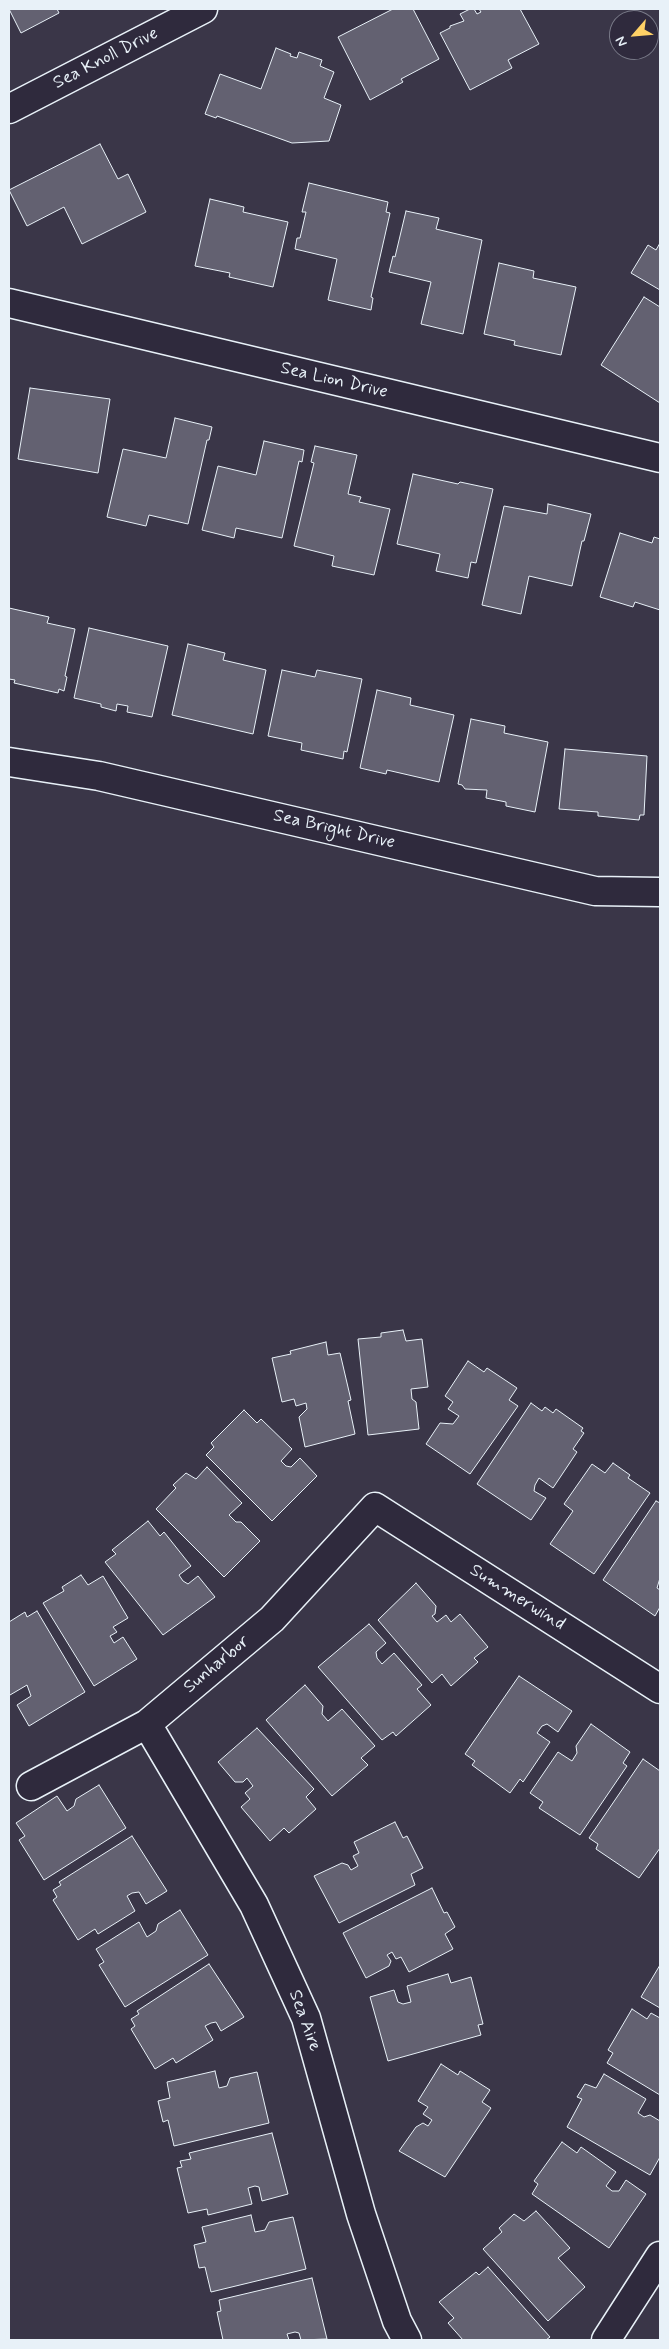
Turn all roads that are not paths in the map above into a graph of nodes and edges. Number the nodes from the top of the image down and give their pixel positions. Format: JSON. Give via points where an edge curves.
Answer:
{"nodes":[{"id":1,"x":203,"y":9,"type":"edge"},
{"id":2,"x":9,"y":109,"type":"edge"},
{"id":3,"x":9,"y":303,"type":"edge"},
{"id":4,"x":660,"y":458,"type":"edge"},
{"id":5,"x":9,"y":762,"type":"edge"},
{"id":6,"x":660,"y":892,"type":"edge"},
{"id":7,"x":375,"y":1508,"type":"joint"},
{"id":8,"x":660,"y":1689,"type":"edge"},
{"id":9,"x":147,"y":1724,"type":"junction"},
{"id":10,"x":31,"y":1786,"type":"dead end"},
{"id":11,"x":660,"y":2256,"type":"edge"},
{"id":12,"x":407,"y":2340,"type":"edge"},
{"id":13,"x":606,"y":2340,"type":"edge"}],
"edges":[{"from":1,"to":2,"type":"street","name":"Sea Knoll Drive"},
{"from":3,"to":4,"type":"street","name":"Sea Lion Drive"},
{"from":5,"to":6,"type":"street","name":"Sea Bright Drive","via":[[99,776],[595,891]]},
{"from":7,"to":8,"type":"street","name":"Summerwind"},
{"from":7,"to":9,"type":"street","name":"Sunharbor","via":[[272,1619]]},
{"from":9,"to":10,"type":"street","name":"Sunharbor"},
{"from":9,"to":12,"type":"street","name":"Sea Aire","via":[[254,1905],[306,2018],[361,2214],[397,2321]]},
{"from":11,"to":13,"type":"street"}]}
